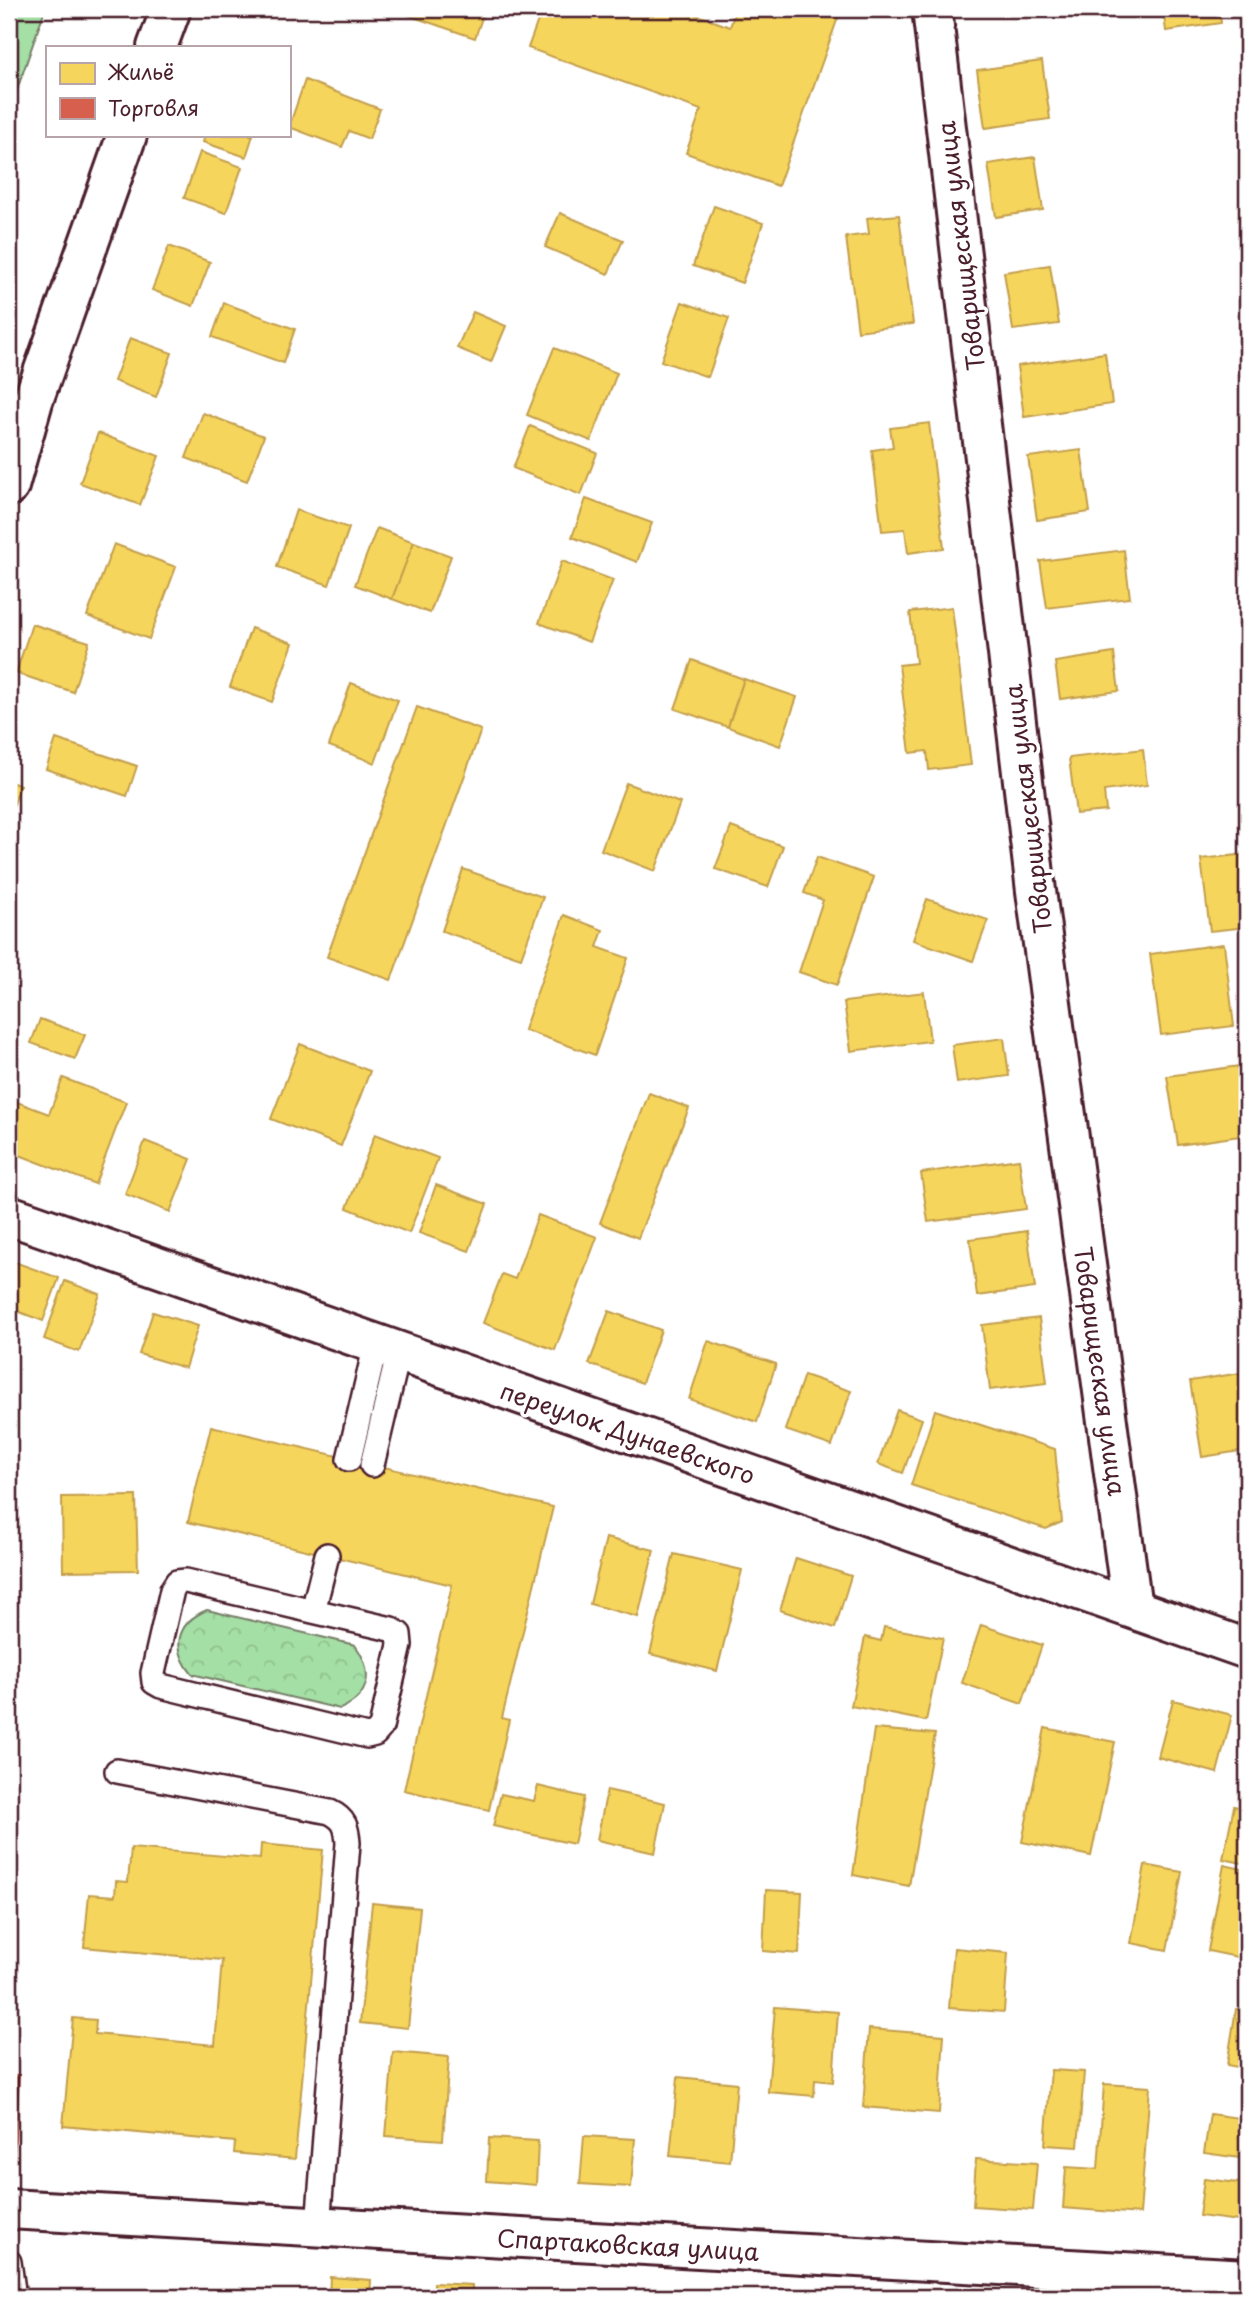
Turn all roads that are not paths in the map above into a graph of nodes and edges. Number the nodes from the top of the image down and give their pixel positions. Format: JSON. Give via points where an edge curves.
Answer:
{"nodes":[{"id":1,"x":171,"y":9,"type":"edge"},
{"id":2,"x":932,"y":9,"type":"edge"},
{"id":3,"x":157,"y":46,"type":"edge"},
{"id":4,"x":127,"y":136,"type":"edge"},
{"id":5,"x":9,"y":486,"type":"edge"},
{"id":6,"x":9,"y":1214,"type":"edge"},
{"id":7,"x":388,"y":1348,"type":"junction"},
{"id":8,"x":349,"y":1459,"type":"dead end"},
{"id":9,"x":372,"y":1465,"type":"dead end"},
{"id":10,"x":327,"y":1555,"type":"dead end"},
{"id":11,"x":1132,"y":1608,"type":"junction"},
{"id":12,"x":313,"y":1611,"type":"junction"},
{"id":13,"x":1247,"y":1649,"type":"edge"},
{"id":14,"x":117,"y":1770,"type":"dead end"},
{"id":15,"x":9,"y":2209,"type":"edge"},
{"id":16,"x":318,"y":2226,"type":"junction"},
{"id":17,"x":9,"y":2262,"type":"edge"},
{"id":18,"x":1247,"y":2279,"type":"edge"},
{"id":19,"x":15,"y":2297,"type":"edge"}],
"edges":[{"from":1,"to":3,"type":"street"},
{"from":2,"to":11,"type":"street","name":"Товарищеская улица","via":[[1036,891]]},
{"from":4,"to":5,"type":"street","via":[[33,401]]},
{"from":6,"to":7,"type":"street","name":"переулок Дунаевского"},
{"from":7,"to":8,"type":"lane"},
{"from":7,"to":9,"type":"lane"},
{"from":7,"to":11,"type":"street","name":"переулок Дунаевского"},
{"from":10,"to":12,"type":"lane"},
{"from":11,"to":13,"type":"street","name":"переулок Дунаевского"},
{"from":12,"to":12,"type":"lane","via":[[177,1582],[154,1682],[367,1736],[375,1734],[381,1727],[399,1634]]},
{"from":14,"to":16,"type":"lane","via":[[330,1812],[340,1816],[347,1828]]},
{"from":15,"to":16,"type":"street","name":"Спартаковская улица"},
{"from":16,"to":18,"type":"street","name":"Спартаковская улица"},
{"from":17,"to":19,"type":"lane"}]}
